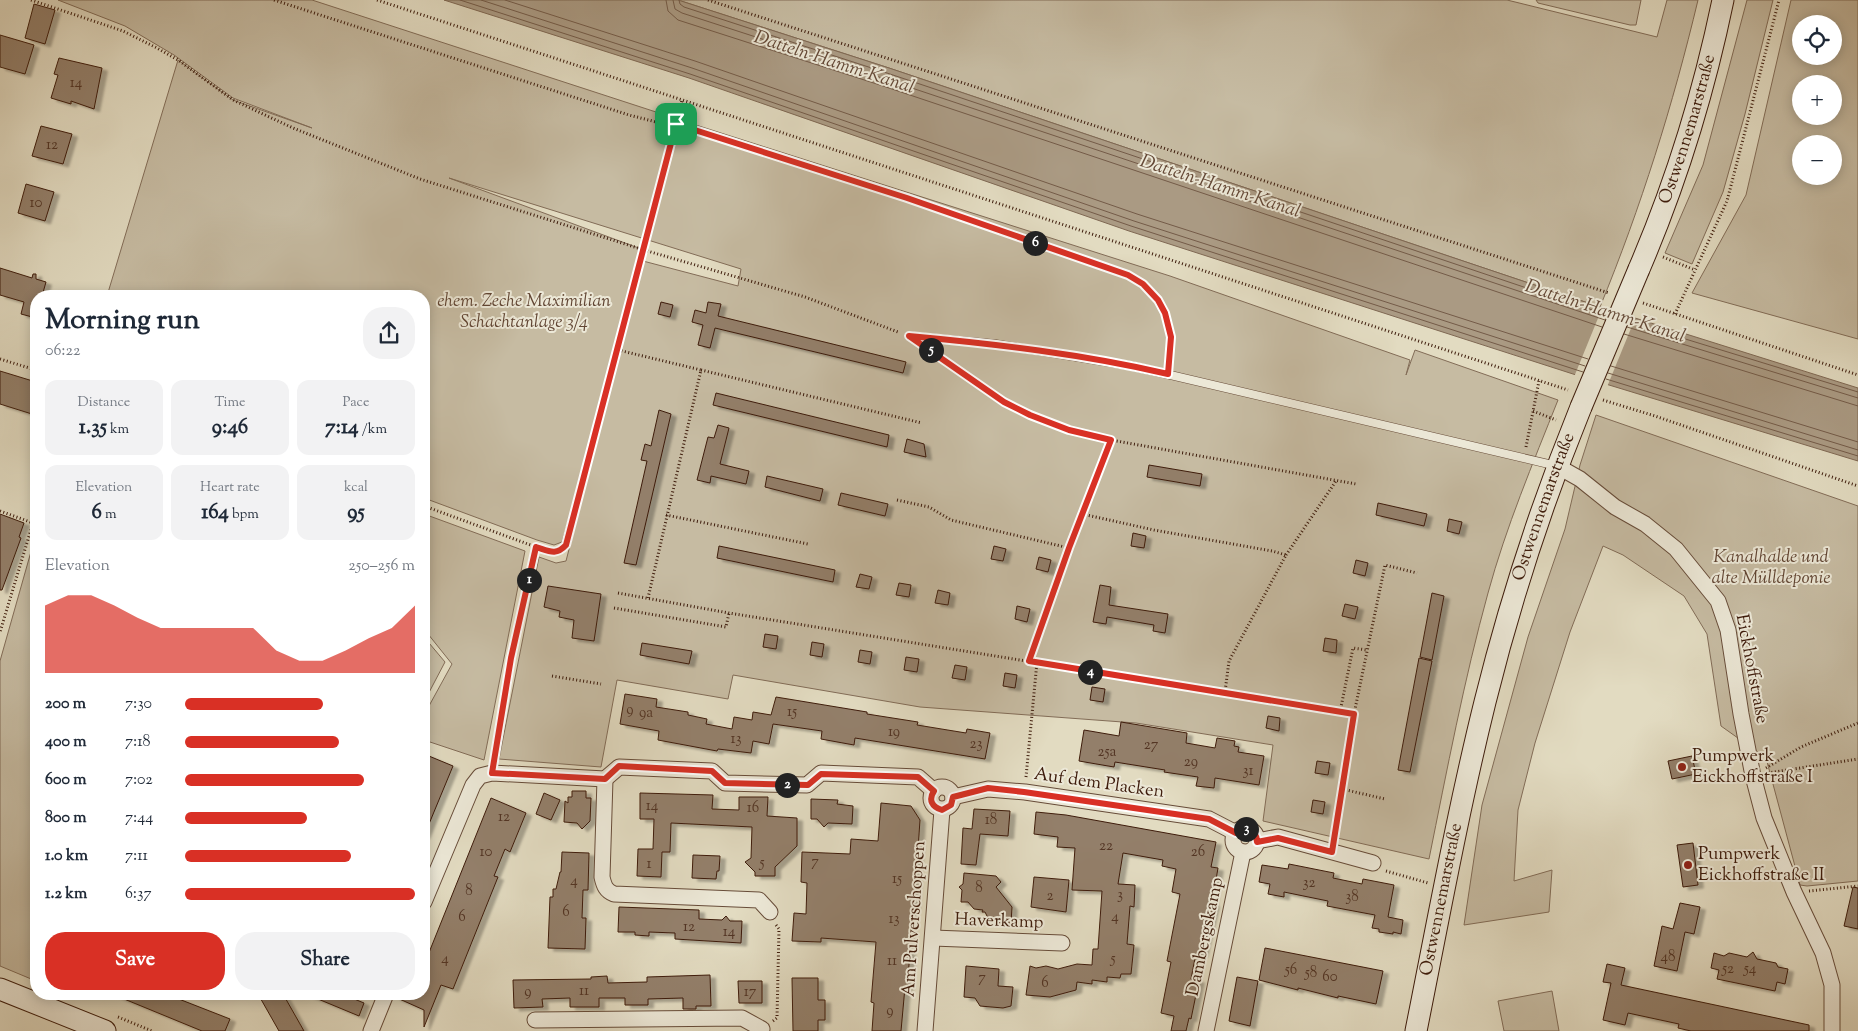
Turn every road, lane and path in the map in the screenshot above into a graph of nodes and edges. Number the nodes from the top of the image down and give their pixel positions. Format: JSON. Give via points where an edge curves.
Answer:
{"nodes":[{"id":1,"x":32,"y":0,"type":"edge"},
{"id":2,"x":274,"y":0,"type":"edge"},
{"id":3,"x":377,"y":0,"type":"edge"},
{"id":4,"x":708,"y":0,"type":"edge"},
{"id":5,"x":1723,"y":0,"type":"edge"},
{"id":6,"x":1779,"y":0,"type":"edge"},
{"id":7,"x":682,"y":100,"type":"junction"},
{"id":8,"x":676,"y":124,"type":"junction"},
{"id":9,"x":644,"y":250,"type":"junction"},
{"id":10,"x":1658,"y":254,"type":"dead end"},
{"id":11,"x":1695,"y":270,"type":"junction"},
{"id":12,"x":1615,"y":295,"type":"dead end"},
{"id":13,"x":1640,"y":302,"type":"dead end"},
{"id":14,"x":1674,"y":314,"type":"junction"},
{"id":15,"x":909,"y":336,"type":"junction"},
{"id":16,"x":618,"y":350,"type":"junction"},
{"id":17,"x":0,"y":359,"type":"edge"},
{"id":18,"x":30,"y":368,"type":"edge"},
{"id":19,"x":701,"y":370,"type":"junction"},
{"id":20,"x":1168,"y":374,"type":"junction"},
{"id":21,"x":1858,"y":375,"type":"edge"},
{"id":22,"x":1539,"y":381,"type":"junction"},
{"id":23,"x":1578,"y":399,"type":"junction"},
{"id":24,"x":1601,"y":400,"type":"dead end"},
{"id":25,"x":1533,"y":411,"type":"junction"},
{"id":26,"x":1554,"y":419,"type":"dead end"},
{"id":27,"x":922,"y":423,"type":"dead end"},
{"id":28,"x":1111,"y":440,"type":"junction"},
{"id":29,"x":1526,"y":449,"type":"dead end"},
{"id":30,"x":1557,"y":466,"type":"junction"},
{"id":31,"x":1336,"y":480,"type":"junction"},
{"id":32,"x":1356,"y":484,"type":"dead end"},
{"id":33,"x":1858,"y":486,"type":"edge"},
{"id":34,"x":897,"y":500,"type":"dead end"},
{"id":35,"x":430,"y":508,"type":"edge"},
{"id":36,"x":0,"y":511,"type":"edge"},
{"id":37,"x":1082,"y":514,"type":"junction"},
{"id":38,"x":666,"y":515,"type":"junction"},
{"id":39,"x":30,"y":522,"type":"edge"},
{"id":40,"x":30,"y":533,"type":"edge"},
{"id":41,"x":808,"y":544,"type":"dead end"},
{"id":42,"x":536,"y":547,"type":"junction"},
{"id":43,"x":1069,"y":548,"type":"junction"},
{"id":44,"x":1286,"y":555,"type":"junction"},
{"id":45,"x":1417,"y":574,"type":"dead end"},
{"id":46,"x":618,"y":593,"type":"dead end"},
{"id":47,"x":648,"y":598,"type":"junction"},
{"id":48,"x":614,"y":608,"type":"dead end"},
{"id":49,"x":729,"y":613,"type":"junction"},
{"id":50,"x":0,"y":632,"type":"edge"},
{"id":51,"x":1367,"y":650,"type":"junction"},
{"id":52,"x":1029,"y":661,"type":"junction"},
{"id":53,"x":1037,"y":662,"type":"junction"},
{"id":54,"x":552,"y":676,"type":"dead end"},
{"id":55,"x":601,"y":684,"type":"dead end"},
{"id":56,"x":1225,"y":692,"type":"junction"},
{"id":57,"x":1340,"y":712,"type":"junction"},
{"id":58,"x":1354,"y":714,"type":"junction"},
{"id":59,"x":1858,"y":723,"type":"edge"},
{"id":60,"x":1858,"y":759,"type":"edge"},
{"id":61,"x":492,"y":773,"type":"junction"},
{"id":62,"x":1753,"y":776,"type":"junction"},
{"id":63,"x":605,"y":779,"type":"junction"},
{"id":64,"x":1342,"y":790,"type":"junction"},
{"id":65,"x":934,"y":791,"type":"junction"},
{"id":66,"x":1024,"y":792,"type":"junction"},
{"id":67,"x":953,"y":797,"type":"junction"},
{"id":68,"x":1386,"y":799,"type":"dead end"},
{"id":69,"x":942,"y":810,"type":"junction"},
{"id":70,"x":1236,"y":833,"type":"junction"},
{"id":71,"x":1257,"y":842,"type":"junction"},
{"id":72,"x":1243,"y":852,"type":"junction"},
{"id":73,"x":1332,"y":852,"type":"junction"},
{"id":74,"x":1372,"y":863,"type":"joint"},
{"id":75,"x":1428,"y":883,"type":"dead end"},
{"id":76,"x":1858,"y":886,"type":"edge"},
{"id":77,"x":430,"y":887,"type":"edge"},
{"id":78,"x":1794,"y":892,"type":"junction"},
{"id":79,"x":770,"y":912,"type":"joint"},
{"id":80,"x":933,"y":938,"type":"junction"},
{"id":81,"x":1062,"y":943,"type":"dead end"},
{"id":82,"x":0,"y":989,"type":"edge"},
{"id":83,"x":384,"y":1000,"type":"edge"},
{"id":84,"x":535,"y":1020,"type":"dead end"},
{"id":85,"x":645,"y":1026,"type":"edge"},
{"id":86,"x":762,"y":1029,"type":"joint"},
{"id":87,"x":105,"y":1031,"type":"edge"},
{"id":88,"x":371,"y":1031,"type":"edge"},
{"id":89,"x":925,"y":1031,"type":"edge"},
{"id":90,"x":1206,"y":1031,"type":"edge"},
{"id":91,"x":1416,"y":1031,"type":"edge"},
{"id":92,"x":1832,"y":1031,"type":"edge"}],
"edges":[{"from":1,"to":9,"type":"path","via":[[123,31],[178,60],[233,100],[293,128],[420,179]]},
{"from":2,"to":8,"type":"path","via":[[628,115]]},
{"from":3,"to":7,"type":"path"},
{"from":4,"to":12,"type":"path"},
{"from":5,"to":23,"type":"street","name":"Ostwennemarstraße","bridge":true,"via":[[1689,135],[1639,269]]},
{"from":6,"to":11,"type":"path","via":[[1727,201]]},
{"from":7,"to":8,"type":"path"},
{"from":7,"to":22,"type":"path"},
{"from":8,"to":9,"type":"path"},
{"from":8,"to":20,"type":"path","via":[[907,198],[1128,275],[1153,294],[1165,313],[1171,337]]},
{"from":9,"to":15,"type":"path","via":[[805,297]]},
{"from":9,"to":16,"type":"path"},
{"from":10,"to":11,"type":"path"},
{"from":11,"to":14,"type":"path"},
{"from":13,"to":14,"type":"path"},
{"from":14,"to":21,"type":"path"},
{"from":15,"to":20,"type":"lane","via":[[996,344]]},
{"from":15,"to":28,"type":"path","via":[[1004,402],[1069,430]]},
{"from":16,"to":19,"type":"path"},
{"from":16,"to":42,"type":"path","via":[[566,545],[553,552]]},
{"from":17,"to":18,"type":"path"},
{"from":19,"to":27,"type":"path"},
{"from":19,"to":38,"type":"path"},
{"from":20,"to":30,"type":"lane"},
{"from":22,"to":23,"type":"path"},
{"from":22,"to":25,"type":"path"},
{"from":23,"to":30,"type":"street","name":"Ostwennemarstraße"},
{"from":24,"to":33,"type":"path"},
{"from":25,"to":26,"type":"path"},
{"from":25,"to":29,"type":"path"},
{"from":28,"to":31,"type":"path"},
{"from":28,"to":37,"type":"path"},
{"from":30,"to":62,"type":"street","name":"Eickhoffstraße","via":[[1646,524],[1676,549],[1718,601],[1728,630]]},
{"from":30,"to":91,"type":"street","name":"Ostwennemarstraße","via":[[1528,550],[1485,701]]},
{"from":31,"to":32,"type":"path"},
{"from":31,"to":44,"type":"path"},
{"from":34,"to":43,"type":"path","via":[[929,507],[951,520]]},
{"from":35,"to":42,"type":"path"},
{"from":36,"to":39,"type":"path"},
{"from":37,"to":43,"type":"path"},
{"from":37,"to":44,"type":"path"},
{"from":38,"to":41,"type":"path"},
{"from":38,"to":47,"type":"path"},
{"from":40,"to":50,"type":"path"},
{"from":42,"to":61,"type":"path","via":[[511,658]]},
{"from":43,"to":52,"type":"path"},
{"from":44,"to":56,"type":"path","via":[[1230,661]]},
{"from":45,"to":51,"type":"path","via":[[1385,565]]},
{"from":46,"to":47,"type":"path"},
{"from":47,"to":49,"type":"path"},
{"from":48,"to":49,"type":"path","via":[[726,627]]},
{"from":49,"to":52,"type":"path"},
{"from":51,"to":57,"type":"path","via":[[1353,648]]},
{"from":51,"to":58,"type":"path"},
{"from":52,"to":53,"type":"path"},
{"from":53,"to":56,"type":"path"},
{"from":53,"to":66,"type":"path"},
{"from":54,"to":55,"type":"path"},
{"from":56,"to":57,"type":"path"},
{"from":57,"to":58,"type":"path"},
{"from":58,"to":64,"type":"path"},
{"from":59,"to":62,"type":"path","via":[[1801,747]]},
{"from":60,"to":62,"type":"path"},
{"from":61,"to":63,"type":"street"},
{"from":61,"to":77,"type":"street","via":[[480,776],[472,784]]},
{"from":62,"to":78,"type":"street","name":"Eickhoffstraße","via":[[1764,818]]},
{"from":63,"to":65,"type":"street","via":[[619,766],[712,771],[725,783],[808,785],[821,774],[918,777]]},
{"from":63,"to":79,"type":"street","via":[[602,877],[608,891],[614,894],[759,900]]},
{"from":64,"to":68,"type":"path"},
{"from":64,"to":73,"type":"path"},
{"from":65,"to":67,"type":"street","via":[[946,788]]},
{"from":65,"to":69,"type":"street","via":[[932,802]]},
{"from":66,"to":67,"type":"street","name":"Auf dem Placken","via":[[988,788]]},
{"from":66,"to":70,"type":"street","name":"Auf dem Placken","via":[[1209,819]]},
{"from":67,"to":69,"type":"street","via":[[951,805]]},
{"from":69,"to":80,"type":"street","name":"Am Pulverschoppen"},
{"from":70,"to":71,"type":"street","name":"Auf dem Placken","via":[[1245,828],[1251,830]]},
{"from":70,"to":72,"type":"street","via":[[1235,845]]},
{"from":71,"to":72,"type":"street","via":[[1252,850]]},
{"from":71,"to":73,"type":"street","via":[[1278,838]]},
{"from":72,"to":90,"type":"street","name":"Dambergskamp"},
{"from":73,"to":74,"type":"street"},
{"from":74,"to":75,"type":"path","via":[[1376,869]]},
{"from":76,"to":78,"type":"path"},
{"from":78,"to":92,"type":"street","name":"Eickhoffstraße","via":[[1823,953],[1832,985]]},
{"from":79,"to":86,"type":"path","via":[[779,929],[777,1018]]},
{"from":80,"to":81,"type":"street","name":"Haverkamp"},
{"from":80,"to":89,"type":"street","name":"Am Pulverschoppen"},
{"from":82,"to":87,"type":"street"},
{"from":83,"to":88,"type":"street"},
{"from":84,"to":85,"type":"street"},
{"from":85,"to":86,"type":"street","via":[[742,1018]]}]}
